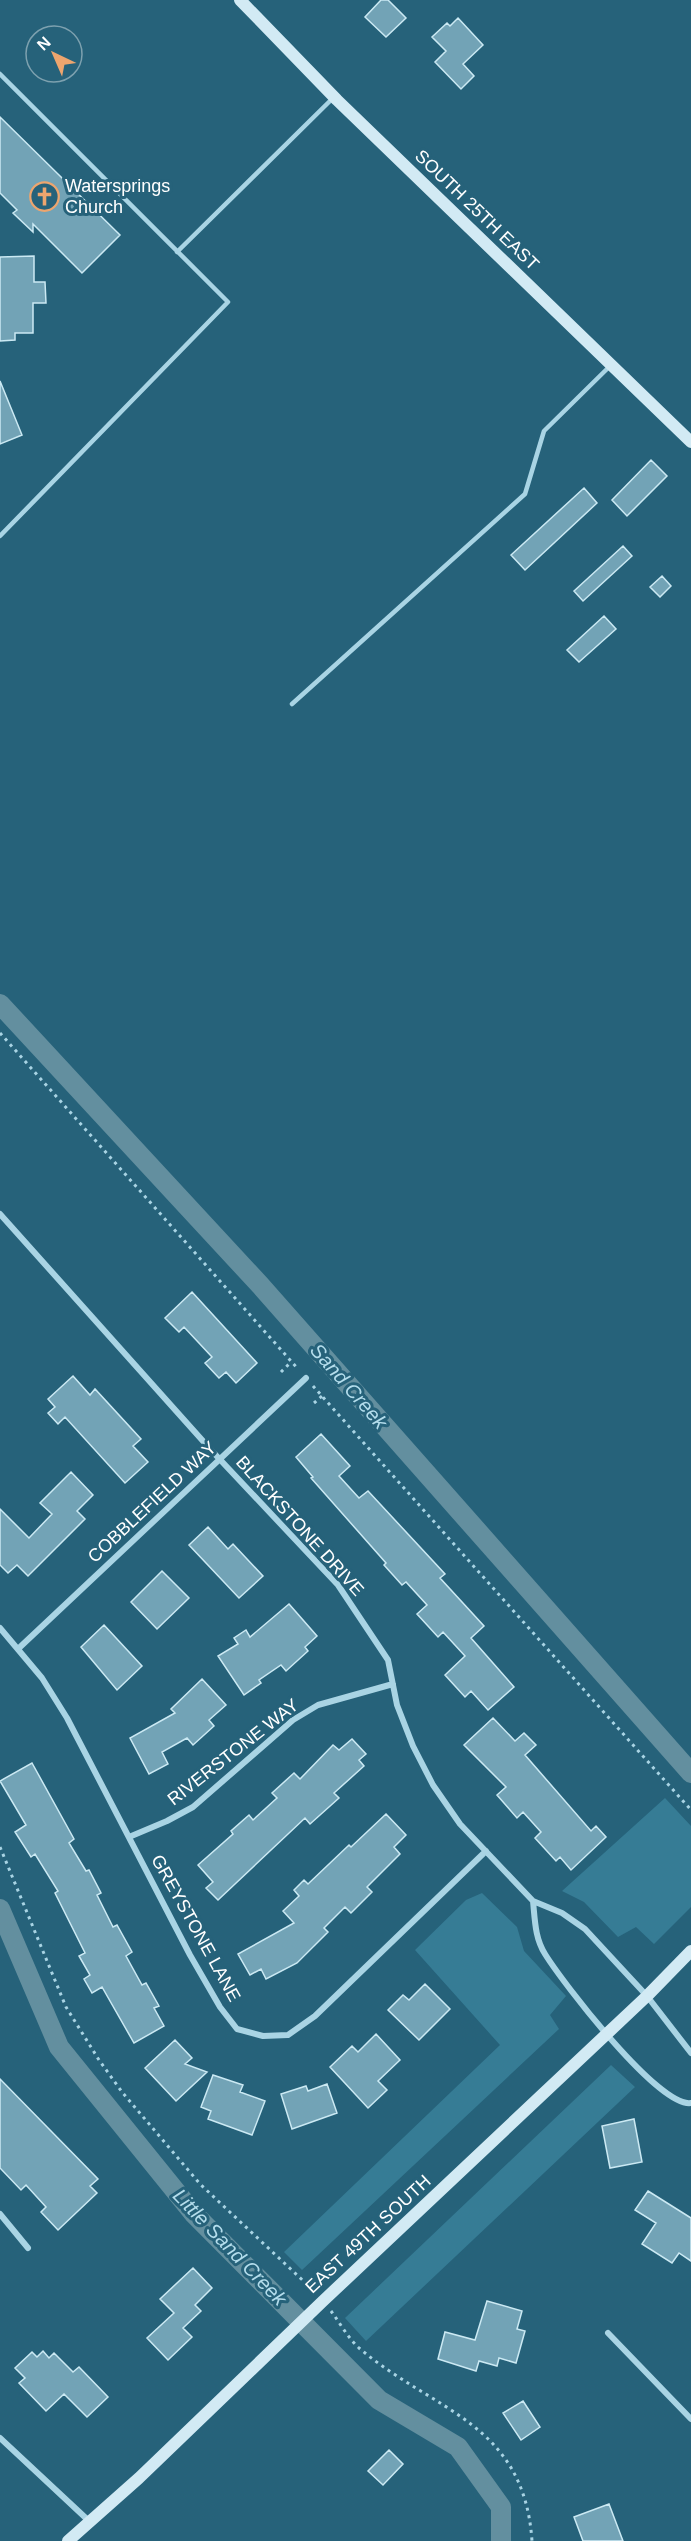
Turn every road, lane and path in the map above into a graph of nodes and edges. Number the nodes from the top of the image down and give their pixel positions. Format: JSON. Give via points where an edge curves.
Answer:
{"nodes":[{"id":1,"x":240,"y":0,"type":"edge"},
{"id":2,"x":0,"y":74,"type":"edge"},
{"id":3,"x":334,"y":96,"type":"junction"},
{"id":4,"x":177,"y":252,"type":"junction"},
{"id":5,"x":611,"y":365,"type":"junction"},
{"id":6,"x":691,"y":442,"type":"edge"},
{"id":7,"x":0,"y":536,"type":"edge"},
{"id":8,"x":292,"y":704,"type":"dead end"},
{"id":9,"x":0,"y":1034,"type":"edge"},
{"id":10,"x":0,"y":1214,"type":"edge"},
{"id":11,"x":291,"y":1362,"type":"junction"},
{"id":12,"x":281,"y":1372,"type":"dead end"},
{"id":13,"x":306,"y":1378,"type":"junction"},
{"id":14,"x":322,"y":1396,"type":"junction"},
{"id":15,"x":314,"y":1403,"type":"dead end"},
{"id":16,"x":219,"y":1459,"type":"junction"},
{"id":17,"x":0,"y":1628,"type":"edge"},
{"id":18,"x":19,"y":1648,"type":"junction"},
{"id":19,"x":393,"y":1684,"type":"junction"},
{"id":20,"x":691,"y":1810,"type":"edge"},
{"id":21,"x":129,"y":1837,"type":"junction"},
{"id":22,"x":0,"y":1847,"type":"edge"},
{"id":23,"x":486,"y":1851,"type":"junction"},
{"id":24,"x":533,"y":1901,"type":"junction"},
{"id":25,"x":691,"y":1951,"type":"edge"},
{"id":26,"x":647,"y":1996,"type":"junction"},
{"id":27,"x":606,"y":2034,"type":"junction"},
{"id":28,"x":691,"y":2053,"type":"edge"},
{"id":29,"x":691,"y":2103,"type":"edge"},
{"id":30,"x":0,"y":2214,"type":"edge"},
{"id":31,"x":28,"y":2248,"type":"dead end"},
{"id":32,"x":319,"y":2304,"type":"junction"},
{"id":33,"x":608,"y":2333,"type":"dead end"},
{"id":34,"x":691,"y":2419,"type":"edge"},
{"id":35,"x":0,"y":2438,"type":"edge"},
{"id":36,"x":89,"y":2521,"type":"junction"},
{"id":37,"x":68,"y":2541,"type":"edge"},
{"id":38,"x":532,"y":2541,"type":"edge"}],
"edges":[{"from":1,"to":3,"type":"street","name":"SOUTH 25TH EAST"},
{"from":2,"to":4,"type":"lane"},
{"from":3,"to":4,"type":"lane"},
{"from":3,"to":5,"type":"street","name":"SOUTH 25TH EAST"},
{"from":4,"to":7,"type":"lane","via":[[228,302]]},
{"from":5,"to":6,"type":"street","name":"SOUTH 25TH EAST"},
{"from":5,"to":8,"type":"lane","via":[[544,431],[525,494]]},
{"from":9,"to":11,"type":"path"},
{"from":10,"to":16,"type":"street","name":"BLACKSTONE DRIVE"},
{"from":11,"to":12,"type":"path"},
{"from":11,"to":13,"type":"path"},
{"from":13,"to":14,"type":"path"},
{"from":13,"to":16,"type":"street","name":"COBBLEFIELD WAY"},
{"from":14,"to":15,"type":"path"},
{"from":14,"to":20,"type":"path"},
{"from":16,"to":18,"type":"street","name":"COBBLEFIELD WAY"},
{"from":16,"to":19,"type":"street","name":"BLACKSTONE DRIVE","via":[[338,1585],[388,1660]]},
{"from":17,"to":18,"type":"street","name":"GREYSTONE LANE"},
{"from":18,"to":21,"type":"street","name":"GREYSTONE LANE","via":[[67,1718]]},
{"from":19,"to":21,"type":"street","name":"RIVERSTONE WAY","via":[[309,1710],[192,1807]]},
{"from":19,"to":23,"type":"street","name":"BLACKSTONE DRIVE","via":[[413,1746],[433,1785],[460,1824]]},
{"from":21,"to":23,"type":"street","name":"GREYSTONE LANE","via":[[220,2007],[237,2029],[263,2036],[288,2035],[315,2016]]},
{"from":22,"to":32,"type":"path","via":[[66,2007],[105,2068],[200,2184],[291,2266]]},
{"from":23,"to":24,"type":"street","name":"BLACKSTONE DRIVE"},
{"from":24,"to":26,"type":"street","name":"BLACKSTONE DRIVE","via":[[562,1912],[585,1929]]},
{"from":24,"to":27,"type":"street","via":[[536,1935],[545,1954]]},
{"from":25,"to":26,"type":"street","name":"EAST 49TH SOUTH"},
{"from":26,"to":27,"type":"street","name":"EAST 49TH SOUTH"},
{"from":26,"to":28,"type":"street","name":"BLACKSTONE DRIVE"},
{"from":27,"to":29,"type":"street","via":[[639,2070],[672,2097]]},
{"from":27,"to":32,"type":"street","name":"EAST 49TH SOUTH"},
{"from":30,"to":31,"type":"street"},
{"from":32,"to":36,"type":"street","name":"EAST 49TH SOUTH","via":[[139,2478]]},
{"from":32,"to":38,"type":"path","via":[[357,2346],[466,2418],[498,2447],[520,2483],[531,2512]]},
{"from":33,"to":34,"type":"street"},
{"from":35,"to":36,"type":"street"},
{"from":36,"to":37,"type":"street","name":"EAST 49TH SOUTH"}]}
